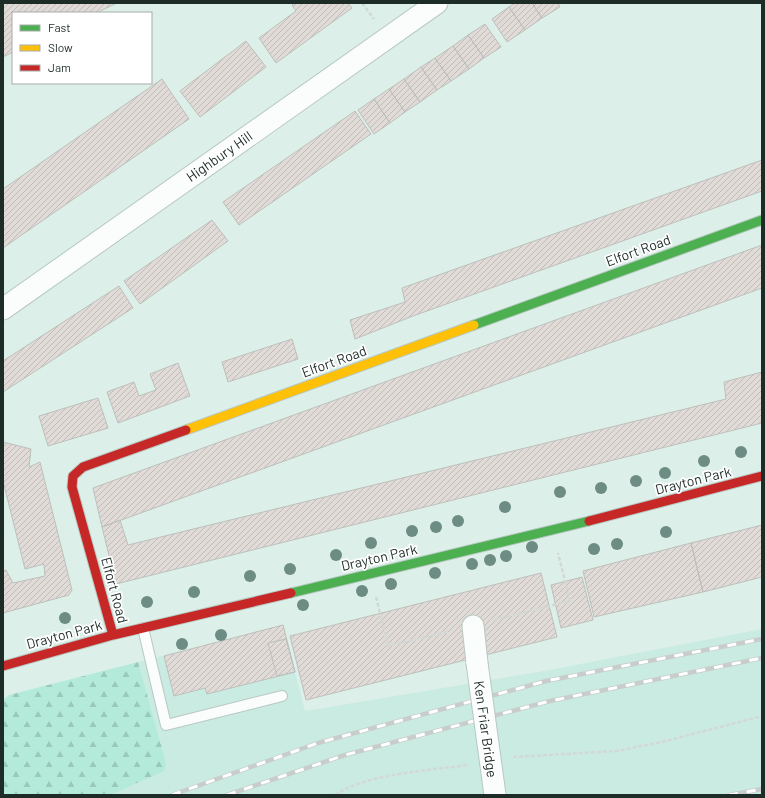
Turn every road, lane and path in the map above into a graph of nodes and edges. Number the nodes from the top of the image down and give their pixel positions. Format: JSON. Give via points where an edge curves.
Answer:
{"nodes":[{"id":1,"x":437,"y":3,"type":"edge"},
{"id":2,"x":762,"y":220,"type":"edge"},
{"id":3,"x":3,"y":309,"type":"edge"},
{"id":4,"x":762,"y":476,"type":"edge"},
{"id":5,"x":553,"y":530,"type":"junction"},
{"id":6,"x":370,"y":573,"type":"junction"},
{"id":7,"x":473,"y":626,"type":"junction"},
{"id":8,"x":142,"y":628,"type":"junction"},
{"id":9,"x":113,"y":635,"type":"junction"},
{"id":10,"x":3,"y":666,"type":"edge"},
{"id":11,"x":282,"y":696,"type":"dead end"},
{"id":12,"x":762,"y":716,"type":"edge"},
{"id":13,"x":506,"y":758,"type":"dead end"},
{"id":14,"x":472,"y":764,"type":"dead end"},
{"id":15,"x":335,"y":795,"type":"edge"},
{"id":16,"x":496,"y":795,"type":"edge"}],
"edges":[{"from":1,"to":3,"type":"street","name":"Highbury Hill"},
{"from":2,"to":9,"type":"street","name":"Elfort Road","via":[[83,467],[73,476],[72,487]]},
{"from":4,"to":5,"type":"street","name":"Drayton Park"},
{"from":5,"to":6,"type":"street","name":"Drayton Park"},
{"from":5,"to":7,"type":"path","via":[[570,601]]},
{"from":6,"to":7,"type":"path","via":[[388,646]]},
{"from":6,"to":8,"type":"street","name":"Drayton Park"},
{"from":7,"to":16,"type":"street","name":"Ken Friar Bridge","bridge":true},
{"from":8,"to":9,"type":"street","name":"Drayton Park"},
{"from":8,"to":11,"type":"lane","via":[[166,725]]},
{"from":9,"to":10,"type":"street","name":"Drayton Park"},
{"from":12,"to":13,"type":"path","via":[[617,751]]},
{"from":14,"to":15,"type":"path","via":[[370,781],[344,789]]}]}
